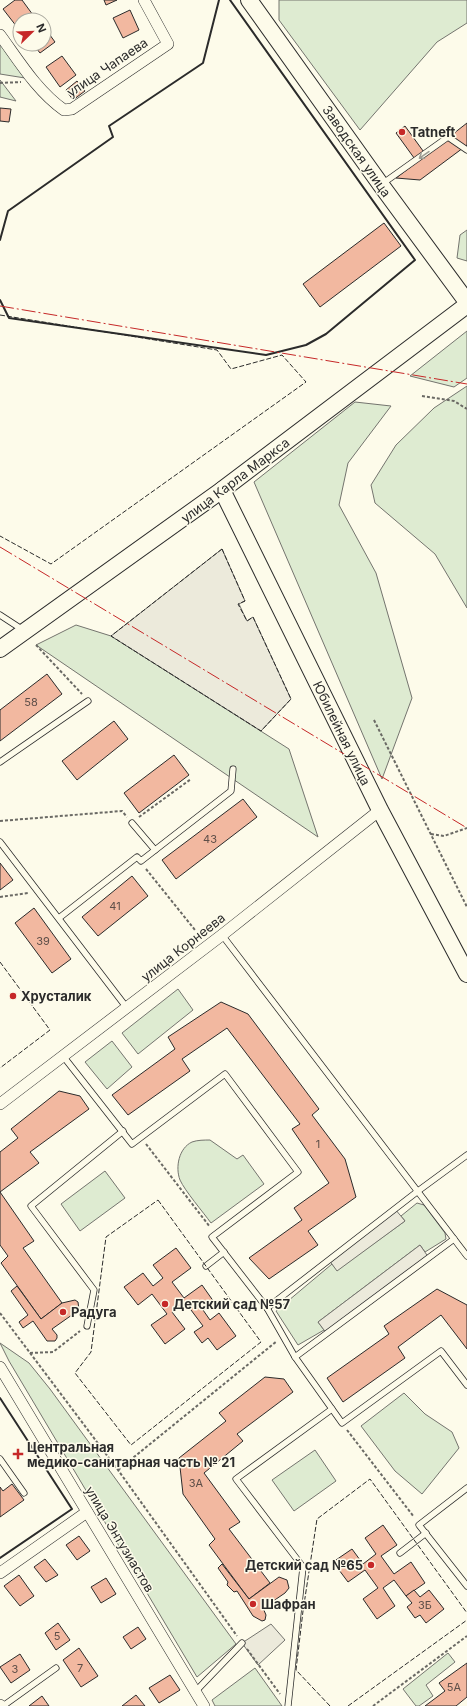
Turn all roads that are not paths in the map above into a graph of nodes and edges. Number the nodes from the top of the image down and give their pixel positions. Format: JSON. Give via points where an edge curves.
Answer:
{"nodes":[{"id":1,"x":144,"y":0,"type":"edge"},
{"id":2,"x":249,"y":0,"type":"edge"},
{"id":3,"x":0,"y":35,"type":"edge"},
{"id":4,"x":467,"y":150,"type":"edge"},
{"id":5,"x":381,"y":185,"type":"junction"},
{"id":6,"x":467,"y":302,"type":"edge"},
{"id":7,"x":467,"y":305,"type":"edge"},
{"id":8,"x":222,"y":490,"type":"junction"},
{"id":9,"x":0,"y":614,"type":"edge"},
{"id":10,"x":25,"y":631,"type":"junction"},
{"id":11,"x":0,"y":649,"type":"edge"},
{"id":12,"x":88,"y":700,"type":"road end"},
{"id":13,"x":0,"y":762,"type":"edge"},
{"id":14,"x":233,"y":769,"type":"dead end"},
{"id":15,"x":380,"y":810,"type":"junction"},
{"id":16,"x":132,"y":823,"type":"road end"},
{"id":17,"x":0,"y":842,"type":"edge"},
{"id":18,"x":156,"y":850,"type":"junction"},
{"id":19,"x":59,"y":918,"type":"junction"},
{"id":20,"x":222,"y":935,"type":"junction"},
{"id":21,"x":467,"y":974,"type":"edge"},
{"id":22,"x":127,"y":1008,"type":"junction"},
{"id":23,"x":63,"y":1056,"type":"junction"},
{"id":24,"x":0,"y":1104,"type":"edge"},
{"id":25,"x":123,"y":1131,"type":"junction"},
{"id":26,"x":467,"y":1156,"type":"edge"},
{"id":27,"x":418,"y":1191,"type":"junction"},
{"id":28,"x":454,"y":1239,"type":"junction"},
{"id":29,"x":224,"y":1252,"type":"junction"},
{"id":30,"x":467,"y":1256,"type":"edge"},
{"id":31,"x":206,"y":1266,"type":"dead end"},
{"id":32,"x":267,"y":1308,"type":"junction"},
{"id":33,"x":88,"y":1326,"type":"road end"},
{"id":34,"x":295,"y":1357,"type":"junction"},
{"id":35,"x":0,"y":1367,"type":"edge"},
{"id":36,"x":467,"y":1385,"type":"edge"},
{"id":37,"x":332,"y":1409,"type":"junction"},
{"id":38,"x":0,"y":1459,"type":"edge"},
{"id":39,"x":467,"y":1488,"type":"edge"},
{"id":40,"x":24,"y":1493,"type":"dead end"},
{"id":41,"x":87,"y":1512,"type":"junction"},
{"id":42,"x":426,"y":1533,"type":"junction"},
{"id":43,"x":400,"y":1553,"type":"dead end"},
{"id":44,"x":0,"y":1573,"type":"edge"},
{"id":45,"x":467,"y":1586,"type":"edge"},
{"id":46,"x":242,"y":1643,"type":"road end"},
{"id":47,"x":56,"y":1668,"type":"dead end"},
{"id":48,"x":195,"y":1692,"type":"junction"},
{"id":49,"x":200,"y":1705,"type":"edge"},
{"id":50,"x":1,"y":1706,"type":"edge"},
{"id":51,"x":288,"y":1706,"type":"edge"}],
"edges":[{"from":1,"to":3,"type":"street","name":"улица Чапаева","via":[[168,44],[72,109],[64,110],[51,101]]},
{"from":2,"to":5,"type":"street","name":"Заводская улица"},
{"from":4,"to":5,"type":"lane","one_way":true,"via":[[448,137]]},
{"from":5,"to":6,"type":"street","name":"Заводская улица"},
{"from":7,"to":8,"type":"street","name":"улица Карла Маркса"},
{"from":8,"to":10,"type":"street","name":"улица Карла Маркса"},
{"from":8,"to":15,"type":"street","name":"Юбилейная улица"},
{"from":9,"to":10,"type":"lane"},
{"from":10,"to":11,"type":"street","name":"улица Карла Маркса"},
{"from":12,"to":13,"type":"lane"},
{"from":14,"to":18,"type":"lane","via":[[231,791]]},
{"from":15,"to":20,"type":"street","name":"улица Корнеева"},
{"from":15,"to":21,"type":"street","name":"Юбилейная улица"},
{"from":16,"to":18,"type":"lane"},
{"from":17,"to":19,"type":"lane"},
{"from":18,"to":19,"type":"lane","via":[[141,862],[136,857]]},
{"from":19,"to":22,"type":"lane"},
{"from":20,"to":22,"type":"street","name":"улица Корнеева"},
{"from":20,"to":27,"type":"lane"},
{"from":22,"to":23,"type":"street","name":"улица Корнеева"},
{"from":23,"to":24,"type":"street","name":"улица Корнеева"},
{"from":23,"to":25,"type":"lane"},
{"from":25,"to":29,"type":"lane","via":[[132,1144],[224,1074],[298,1172],[212,1237]]},
{"from":25,"to":33,"type":"lane","via":[[31,1206],[94,1290]]},
{"from":26,"to":27,"type":"lane"},
{"from":27,"to":28,"type":"lane"},
{"from":27,"to":32,"type":"lane"},
{"from":28,"to":30,"type":"lane"},
{"from":28,"to":34,"type":"lane"},
{"from":29,"to":31,"type":"lane"},
{"from":29,"to":32,"type":"lane"},
{"from":32,"to":34,"type":"lane"},
{"from":34,"to":37,"type":"lane"},
{"from":35,"to":41,"type":"street","name":"улица Энтузиастов"},
{"from":36,"to":37,"type":"lane","via":[[441,1351],[342,1423]]},
{"from":37,"to":51,"type":"lane","via":[[236,1479],[303,1567]]},
{"from":38,"to":40,"type":"lane"},
{"from":39,"to":42,"type":"lane","via":[[419,1525]]},
{"from":41,"to":44,"type":"street"},
{"from":41,"to":48,"type":"street","name":"улица Энтузиастов"},
{"from":42,"to":43,"type":"lane"},
{"from":42,"to":45,"type":"lane"},
{"from":46,"to":48,"type":"lane"},
{"from":47,"to":50,"type":"lane"},
{"from":48,"to":49,"type":"street","name":"улица Энтузиастов"}]}
